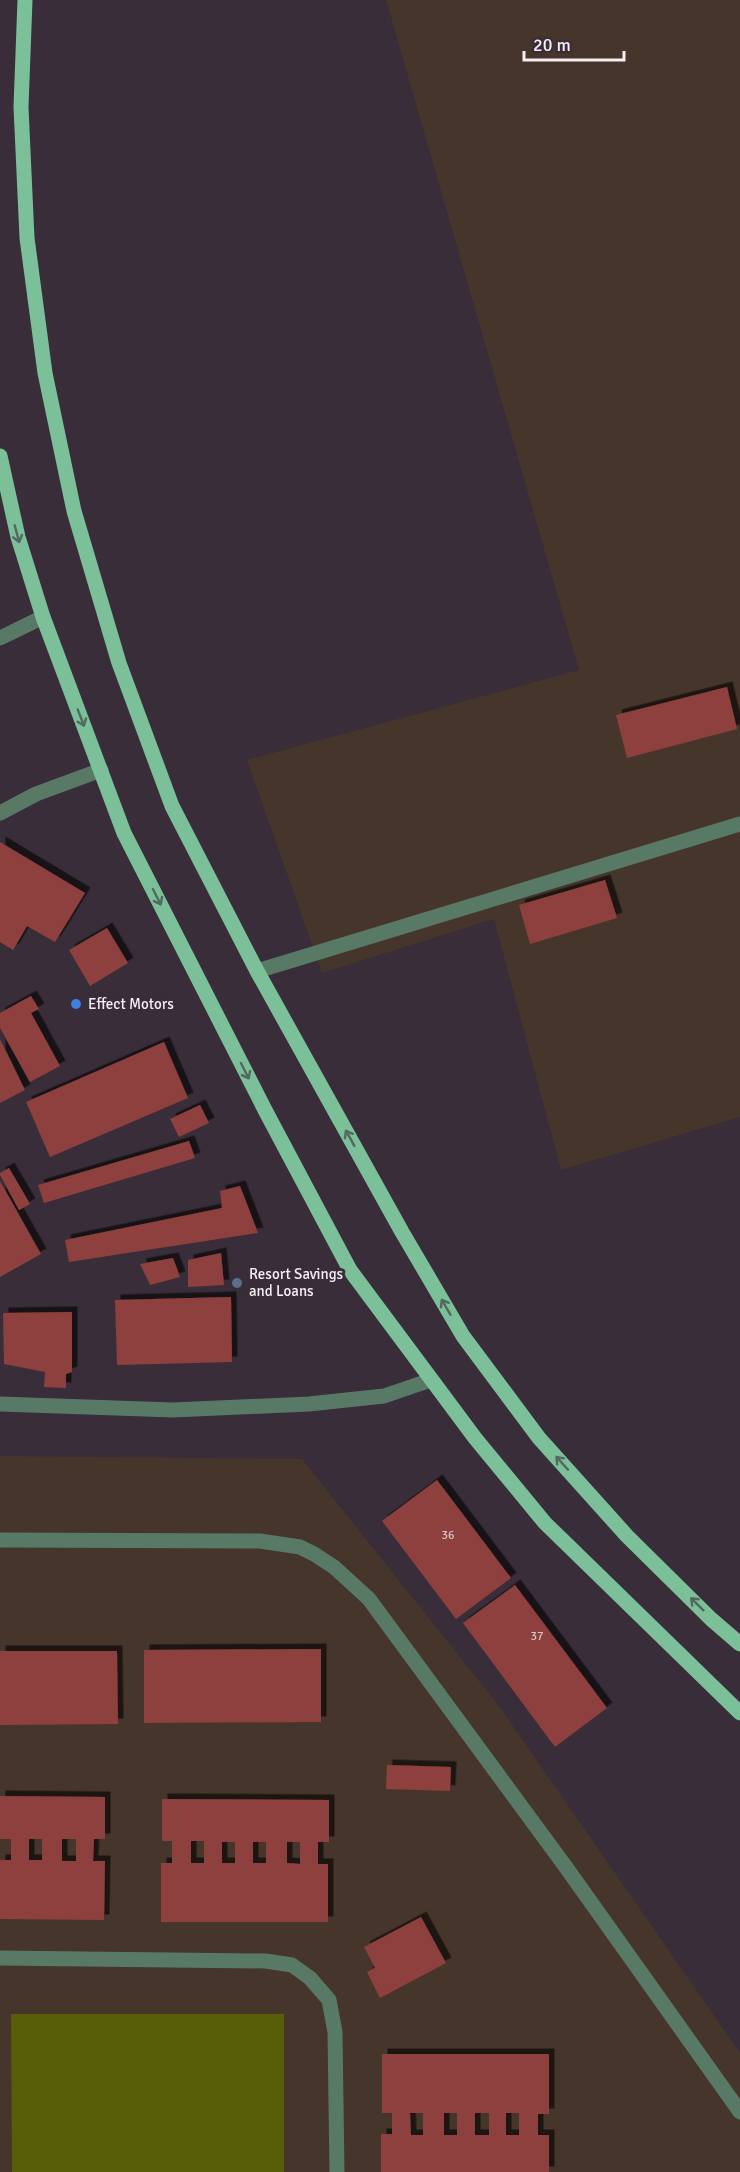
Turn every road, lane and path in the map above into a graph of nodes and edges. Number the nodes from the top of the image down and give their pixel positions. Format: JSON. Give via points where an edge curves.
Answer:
{"nodes":[{"id":1,"x":25,"y":0,"type":"edge"},
{"id":2,"x":0,"y":456,"type":"edge"},
{"id":3,"x":5,"y":508,"type":"edge"},
{"id":4,"x":43,"y":617,"type":"junction"},
{"id":5,"x":0,"y":638,"type":"edge"},
{"id":6,"x":101,"y":770,"type":"junction"},
{"id":7,"x":0,"y":813,"type":"edge"},
{"id":8,"x":740,"y":824,"type":"edge"},
{"id":9,"x":257,"y":971,"type":"junction"},
{"id":10,"x":431,"y":1380,"type":"junction"},
{"id":11,"x":0,"y":1404,"type":"edge"},
{"id":12,"x":0,"y":1540,"type":"edge"},
{"id":13,"x":740,"y":1644,"type":"edge"},
{"id":14,"x":740,"y":1713,"type":"edge"},
{"id":15,"x":0,"y":1958,"type":"edge"},
{"id":16,"x":740,"y":2112,"type":"edge"},
{"id":17,"x":337,"y":2172,"type":"edge"}],
"edges":[{"from":1,"to":9,"type":"main road","via":[[21,107],[27,238],[45,374],[74,511],[119,663],[172,806]]},
{"from":2,"to":3,"type":"main road"},
{"from":3,"to":4,"type":"main road","one_way":true},
{"from":4,"to":5,"type":"street"},
{"from":4,"to":6,"type":"main road","one_way":true},
{"from":6,"to":7,"type":"street","via":[[36,794]]},
{"from":6,"to":10,"type":"main road","one_way":true,"via":[[130,843],[264,1110],[350,1270]]},
{"from":8,"to":9,"type":"street"},
{"from":13,"to":9,"type":"main road","one_way":true,"via":[[627,1536],[538,1438],[463,1336]]},
{"from":10,"to":11,"type":"street","via":[[384,1396],[309,1404],[173,1410]]},
{"from":10,"to":14,"type":"main road","via":[[545,1522]]},
{"from":12,"to":16,"type":"street","via":[[260,1541],[300,1547],[334,1567],[369,1599]]},
{"from":15,"to":17,"type":"street","via":[[266,1961],[292,1965],[329,2000],[335,2032]]}]}
